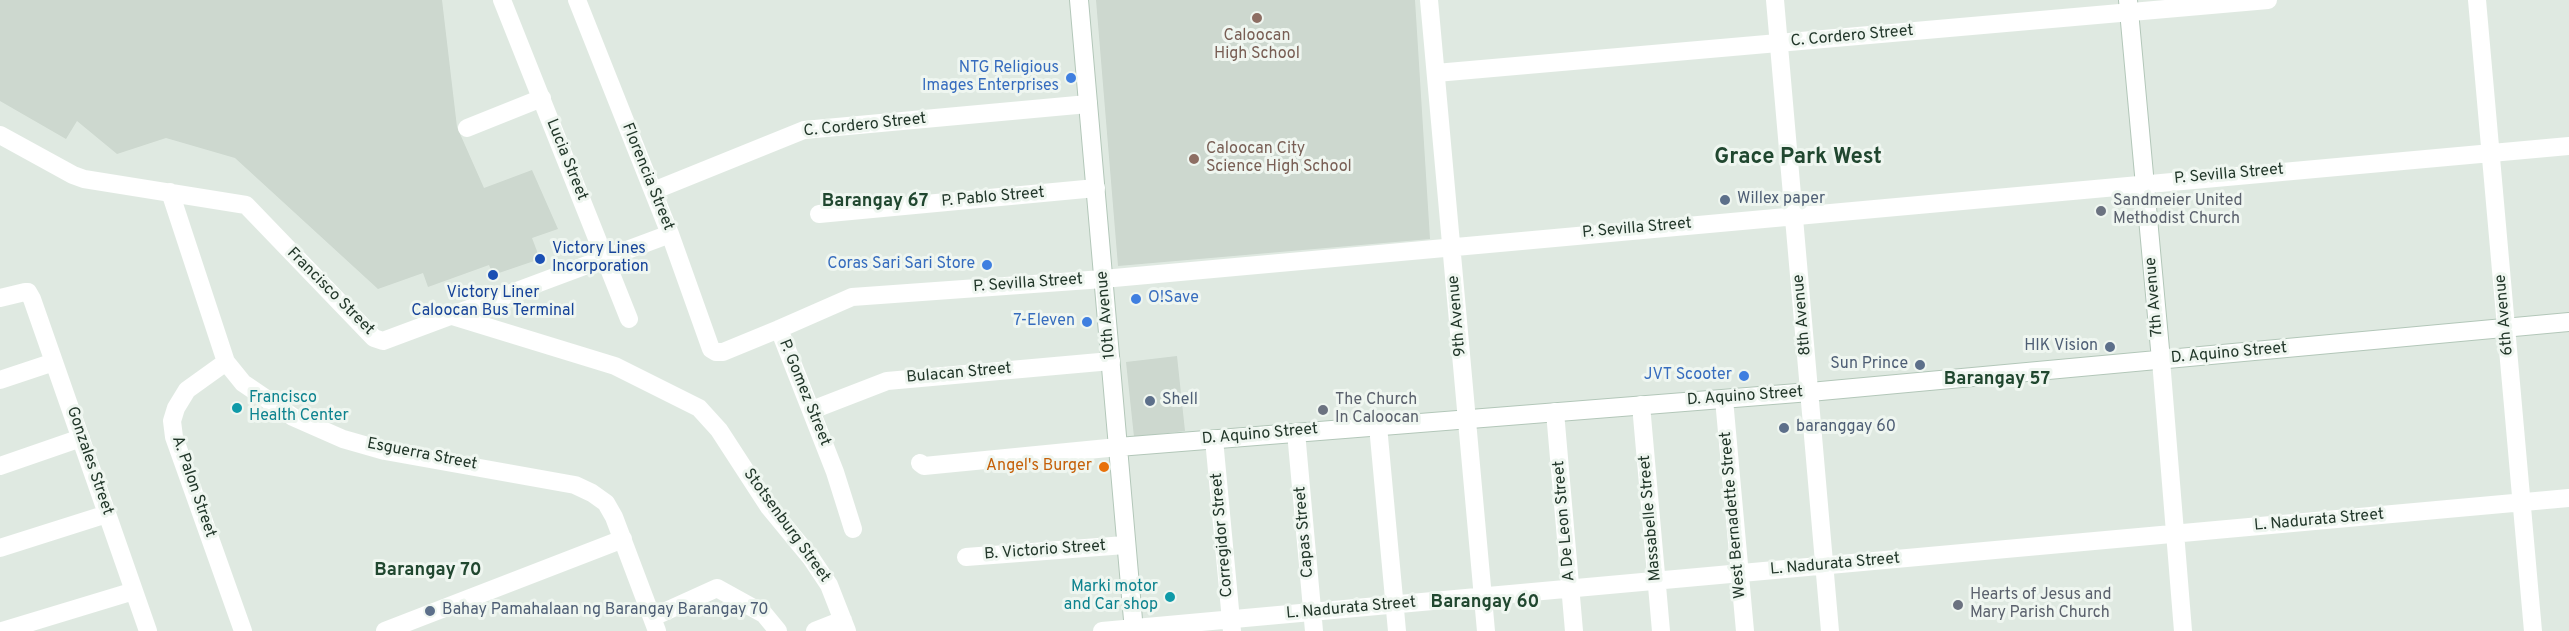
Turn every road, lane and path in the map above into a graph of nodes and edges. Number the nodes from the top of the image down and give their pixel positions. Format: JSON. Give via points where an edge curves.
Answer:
{"nodes":[{"id":1,"x":502,"y":0,"type":"edge"},
{"id":2,"x":577,"y":0,"type":"edge"},
{"id":3,"x":1079,"y":0,"type":"edge"},
{"id":4,"x":1429,"y":0,"type":"edge"},
{"id":5,"x":1775,"y":0,"type":"edge"},
{"id":6,"x":2268,"y":0,"type":"edge"},
{"id":7,"x":2477,"y":0,"type":"edge"},
{"id":8,"x":2128,"y":6,"type":"edge"},
{"id":9,"x":1779,"y":43,"type":"junction"},
{"id":10,"x":1436,"y":73,"type":"junction"},
{"id":11,"x":542,"y":98,"type":"junction"},
{"id":12,"x":1088,"y":104,"type":"junction"},
{"id":13,"x":467,"y":128,"type":"dead end"},
{"id":14,"x":0,"y":135,"type":"edge"},
{"id":15,"x":2569,"y":146,"type":"edge"},
{"id":16,"x":2491,"y":152,"type":"junction"},
{"id":17,"x":2145,"y":183,"type":"junction"},
{"id":18,"x":1096,"y":188,"type":"junction"},
{"id":19,"x":652,"y":191,"type":"junction"},
{"id":20,"x":170,"y":192,"type":"junction"},
{"id":21,"x":819,"y":214,"type":"dead end"},
{"id":22,"x":1794,"y":214,"type":"junction"},
{"id":23,"x":670,"y":234,"type":"junction"},
{"id":24,"x":1451,"y":246,"type":"junction"},
{"id":25,"x":605,"y":258,"type":"junction"},
{"id":26,"x":1103,"y":279,"type":"junction"},
{"id":27,"x":0,"y":298,"type":"edge"},
{"id":28,"x":452,"y":316,"type":"junction"},
{"id":29,"x":629,"y":319,"type":"dead end"},
{"id":30,"x":2569,"y":322,"type":"edge"},
{"id":31,"x":2506,"y":328,"type":"junction"},
{"id":32,"x":779,"y":329,"type":"junction"},
{"id":33,"x":716,"y":352,"type":"joint"},
{"id":34,"x":2161,"y":360,"type":"junction"},
{"id":35,"x":1111,"y":361,"type":"junction"},
{"id":36,"x":54,"y":362,"type":"junction"},
{"id":37,"x":226,"y":362,"type":"junction"},
{"id":38,"x":0,"y":380,"type":"edge"},
{"id":39,"x":1810,"y":392,"type":"junction"},
{"id":40,"x":1724,"y":399,"type":"junction"},
{"id":41,"x":1641,"y":405,"type":"junction"},
{"id":42,"x":812,"y":410,"type":"junction"},
{"id":43,"x":1555,"y":412,"type":"junction"},
{"id":44,"x":1467,"y":418,"type":"junction"},
{"id":45,"x":1378,"y":426,"type":"junction"},
{"id":46,"x":1296,"y":432,"type":"junction"},
{"id":47,"x":81,"y":438,"type":"junction"},
{"id":48,"x":1214,"y":439,"type":"junction"},
{"id":49,"x":1118,"y":447,"type":"junction"},
{"id":50,"x":920,"y":463,"type":"dead end"},
{"id":51,"x":0,"y":466,"type":"edge"},
{"id":52,"x":2569,"y":498,"type":"edge"},
{"id":53,"x":2522,"y":503,"type":"junction"},
{"id":54,"x":107,"y":514,"type":"junction"},
{"id":55,"x":853,"y":529,"type":"dead end"},
{"id":56,"x":2175,"y":535,"type":"junction"},
{"id":57,"x":623,"y":538,"type":"junction"},
{"id":58,"x":1125,"y":545,"type":"junction"},
{"id":59,"x":0,"y":548,"type":"edge"},
{"id":60,"x":966,"y":557,"type":"dead end"},
{"id":61,"x":1825,"y":566,"type":"junction"},
{"id":62,"x":1740,"y":574,"type":"junction"},
{"id":63,"x":1657,"y":581,"type":"junction"},
{"id":64,"x":1571,"y":589,"type":"junction"},
{"id":65,"x":134,"y":591,"type":"junction"},
{"id":66,"x":1483,"y":597,"type":"junction"},
{"id":67,"x":1395,"y":605,"type":"junction"},
{"id":68,"x":1312,"y":613,"type":"junction"},
{"id":69,"x":655,"y":624,"type":"edge"},
{"id":70,"x":845,"y":626,"type":"edge"},
{"id":71,"x":1232,"y":626,"type":"edge"},
{"id":72,"x":1134,"y":630,"type":"edge"},
{"id":73,"x":2,"y":631,"type":"edge"},
{"id":74,"x":148,"y":631,"type":"edge"},
{"id":75,"x":243,"y":631,"type":"edge"},
{"id":76,"x":385,"y":631,"type":"edge"},
{"id":77,"x":778,"y":631,"type":"edge"},
{"id":78,"x":816,"y":631,"type":"edge"},
{"id":79,"x":1102,"y":631,"type":"edge"},
{"id":80,"x":1314,"y":631,"type":"edge"},
{"id":81,"x":1397,"y":631,"type":"edge"},
{"id":82,"x":1486,"y":631,"type":"edge"},
{"id":83,"x":1574,"y":631,"type":"edge"},
{"id":84,"x":1661,"y":631,"type":"edge"},
{"id":85,"x":1745,"y":631,"type":"edge"},
{"id":86,"x":1830,"y":631,"type":"edge"},
{"id":87,"x":2183,"y":631,"type":"edge"},
{"id":88,"x":2533,"y":631,"type":"edge"}],
"edges":[{"from":1,"to":11,"type":"street","name":"Lucia Street"},
{"from":2,"to":19,"type":"street","name":"Florencia Street"},
{"from":3,"to":12,"type":"street","name":"10th Avenue"},
{"from":4,"to":10,"type":"street","name":"9th Avenue"},
{"from":5,"to":9,"type":"street","name":"8th Avenue"},
{"from":6,"to":8,"type":"street","name":"C. Cordero Street"},
{"from":7,"to":16,"type":"street","name":"6th Avenue"},
{"from":8,"to":9,"type":"street","name":"C. Cordero Street"},
{"from":8,"to":17,"type":"street","name":"7th Avenue"},
{"from":9,"to":10,"type":"street","name":"C. Cordero Street"},
{"from":9,"to":22,"type":"street","name":"8th Avenue"},
{"from":10,"to":24,"type":"street","name":"9th Avenue"},
{"from":11,"to":13,"type":"street"},
{"from":11,"to":25,"type":"street","name":"Lucia Street"},
{"from":12,"to":18,"type":"street","name":"10th Avenue"},
{"from":12,"to":19,"type":"street","name":"C. Cordero Street","via":[[804,130]]},
{"from":14,"to":20,"type":"street","name":"Francisco Street","via":[[73,175]]},
{"from":15,"to":16,"type":"street","name":"P. Sevilla Street"},
{"from":16,"to":17,"type":"street","name":"P. Sevilla Street"},
{"from":16,"to":31,"type":"street","name":"6th Avenue"},
{"from":17,"to":22,"type":"street","name":"P. Sevilla Street"},
{"from":17,"to":34,"type":"street","name":"7th Avenue"},
{"from":18,"to":21,"type":"street","name":"P. Pablo Street"},
{"from":18,"to":26,"type":"street","name":"10th Avenue"},
{"from":19,"to":23,"type":"street","name":"Florencia Street"},
{"from":20,"to":28,"type":"street","name":"Francisco Street","via":[[246,206],[374,338],[393,339]]},
{"from":20,"to":37,"type":"street","name":"Esguerra Street"},
{"from":22,"to":24,"type":"street","name":"P. Sevilla Street"},
{"from":22,"to":39,"type":"street","name":"8th Avenue"},
{"from":23,"to":25,"type":"street","name":"Francisco Street"},
{"from":23,"to":33,"type":"street","name":"Florencia Street","via":[[711,349]]},
{"from":24,"to":26,"type":"street","name":"P. Sevilla Street"},
{"from":24,"to":44,"type":"street","name":"9th Avenue"},
{"from":25,"to":28,"type":"street","name":"Francisco Street"},
{"from":25,"to":29,"type":"street","name":"Lucia Street"},
{"from":26,"to":32,"type":"street","name":"P. Sevilla Street","via":[[852,297]]},
{"from":26,"to":35,"type":"street","name":"10th Avenue"},
{"from":27,"to":36,"type":"street","name":"Gonzales Street","via":[[28,292]]},
{"from":28,"to":70,"type":"street","name":"Stotsenburg Street","via":[[615,366],[699,408],[719,430],[769,507],[811,558],[829,585]]},
{"from":30,"to":31,"type":"street","name":"D. Aquino Street"},
{"from":31,"to":34,"type":"street","name":"D. Aquino Street"},
{"from":31,"to":53,"type":"street","name":"6th Avenue"},
{"from":32,"to":33,"type":"street","name":"P. Sevilla Street"},
{"from":32,"to":42,"type":"street","name":"P. Gomez Street"},
{"from":34,"to":39,"type":"street","name":"D. Aquino Street"},
{"from":34,"to":56,"type":"street","name":"7th Avenue"},
{"from":35,"to":42,"type":"street","name":"Bulacan Street","via":[[887,381]]},
{"from":35,"to":49,"type":"street","name":"10th Avenue"},
{"from":36,"to":38,"type":"street"},
{"from":36,"to":47,"type":"street","name":"Gonzales Street"},
{"from":37,"to":57,"type":"street","name":"Esguerra Street","via":[[243,383],[267,401],[343,439],[386,451],[575,485],[606,503]]},
{"from":37,"to":75,"type":"street","name":"A. Palon Street","via":[[187,390],[172,421],[174,437]]},
{"from":39,"to":40,"type":"street","name":"D. Aquino Street"},
{"from":39,"to":61,"type":"street","name":"8th Avenue"},
{"from":40,"to":41,"type":"street","name":"D. Aquino Street"},
{"from":40,"to":62,"type":"street","name":"West Bernadette Street"},
{"from":41,"to":43,"type":"street","name":"D. Aquino Street"},
{"from":41,"to":63,"type":"street","name":"Massabelle Street"},
{"from":42,"to":55,"type":"street","name":"P. Gomez Street"},
{"from":43,"to":44,"type":"street","name":"D. Aquino Street"},
{"from":43,"to":64,"type":"street","name":"A De Leon Street"},
{"from":44,"to":45,"type":"street","name":"D. Aquino Street"},
{"from":44,"to":66,"type":"street","name":"9th Avenue"},
{"from":45,"to":46,"type":"street","name":"D. Aquino Street"},
{"from":45,"to":67,"type":"street"},
{"from":46,"to":48,"type":"street","name":"D. Aquino Street"},
{"from":46,"to":68,"type":"street","name":"Capas Street"},
{"from":47,"to":51,"type":"street"},
{"from":47,"to":54,"type":"street","name":"Gonzales Street"},
{"from":48,"to":49,"type":"street","name":"D. Aquino Street"},
{"from":48,"to":71,"type":"street","name":"Corregidor Street"},
{"from":49,"to":50,"type":"street","name":"D. Aquino Street","via":[[924,466]]},
{"from":49,"to":58,"type":"street","name":"10th Avenue"},
{"from":52,"to":53,"type":"street","name":"L. Nadurata Street"},
{"from":53,"to":56,"type":"street","name":"L. Nadurata Street"},
{"from":53,"to":88,"type":"street","name":"6th Avenue"},
{"from":54,"to":59,"type":"street"},
{"from":54,"to":65,"type":"street","name":"Gonzales Street"},
{"from":56,"to":61,"type":"street","name":"L. Nadurata Street"},
{"from":56,"to":87,"type":"street","name":"7th Avenue"},
{"from":57,"to":69,"type":"street","name":"Esguerra Street"},
{"from":57,"to":76,"type":"street"},
{"from":58,"to":60,"type":"street","name":"B. Victorio Street"},
{"from":58,"to":72,"type":"street","name":"10th Avenue"},
{"from":61,"to":62,"type":"street","name":"L. Nadurata Street"},
{"from":61,"to":86,"type":"street","name":"8th Avenue"},
{"from":62,"to":63,"type":"street","name":"L. Nadurata Street"},
{"from":62,"to":85,"type":"street","name":"West Bernadette Street"},
{"from":63,"to":64,"type":"street","name":"L. Nadurata Street"},
{"from":63,"to":84,"type":"street","name":"Massabelle Street"},
{"from":64,"to":66,"type":"street","name":"L. Nadurata Street"},
{"from":64,"to":83,"type":"street","name":"A De Leon Street"},
{"from":65,"to":73,"type":"street"},
{"from":65,"to":74,"type":"street","name":"Gonzales Street"},
{"from":66,"to":67,"type":"street","name":"L. Nadurata Street"},
{"from":66,"to":82,"type":"street","name":"9th Avenue"},
{"from":67,"to":68,"type":"street","name":"L. Nadurata Street"},
{"from":67,"to":81,"type":"street"},
{"from":68,"to":71,"type":"street","name":"L. Nadurata Street"},
{"from":68,"to":80,"type":"street","name":"Capas Street"},
{"from":69,"to":77,"type":"street","via":[[717,588],[764,614]]},
{"from":70,"to":78,"type":"street"},
{"from":71,"to":72,"type":"street","name":"L. Nadurata Street"},
{"from":72,"to":79,"type":"street","name":"L. Nadurata Street"}]}
